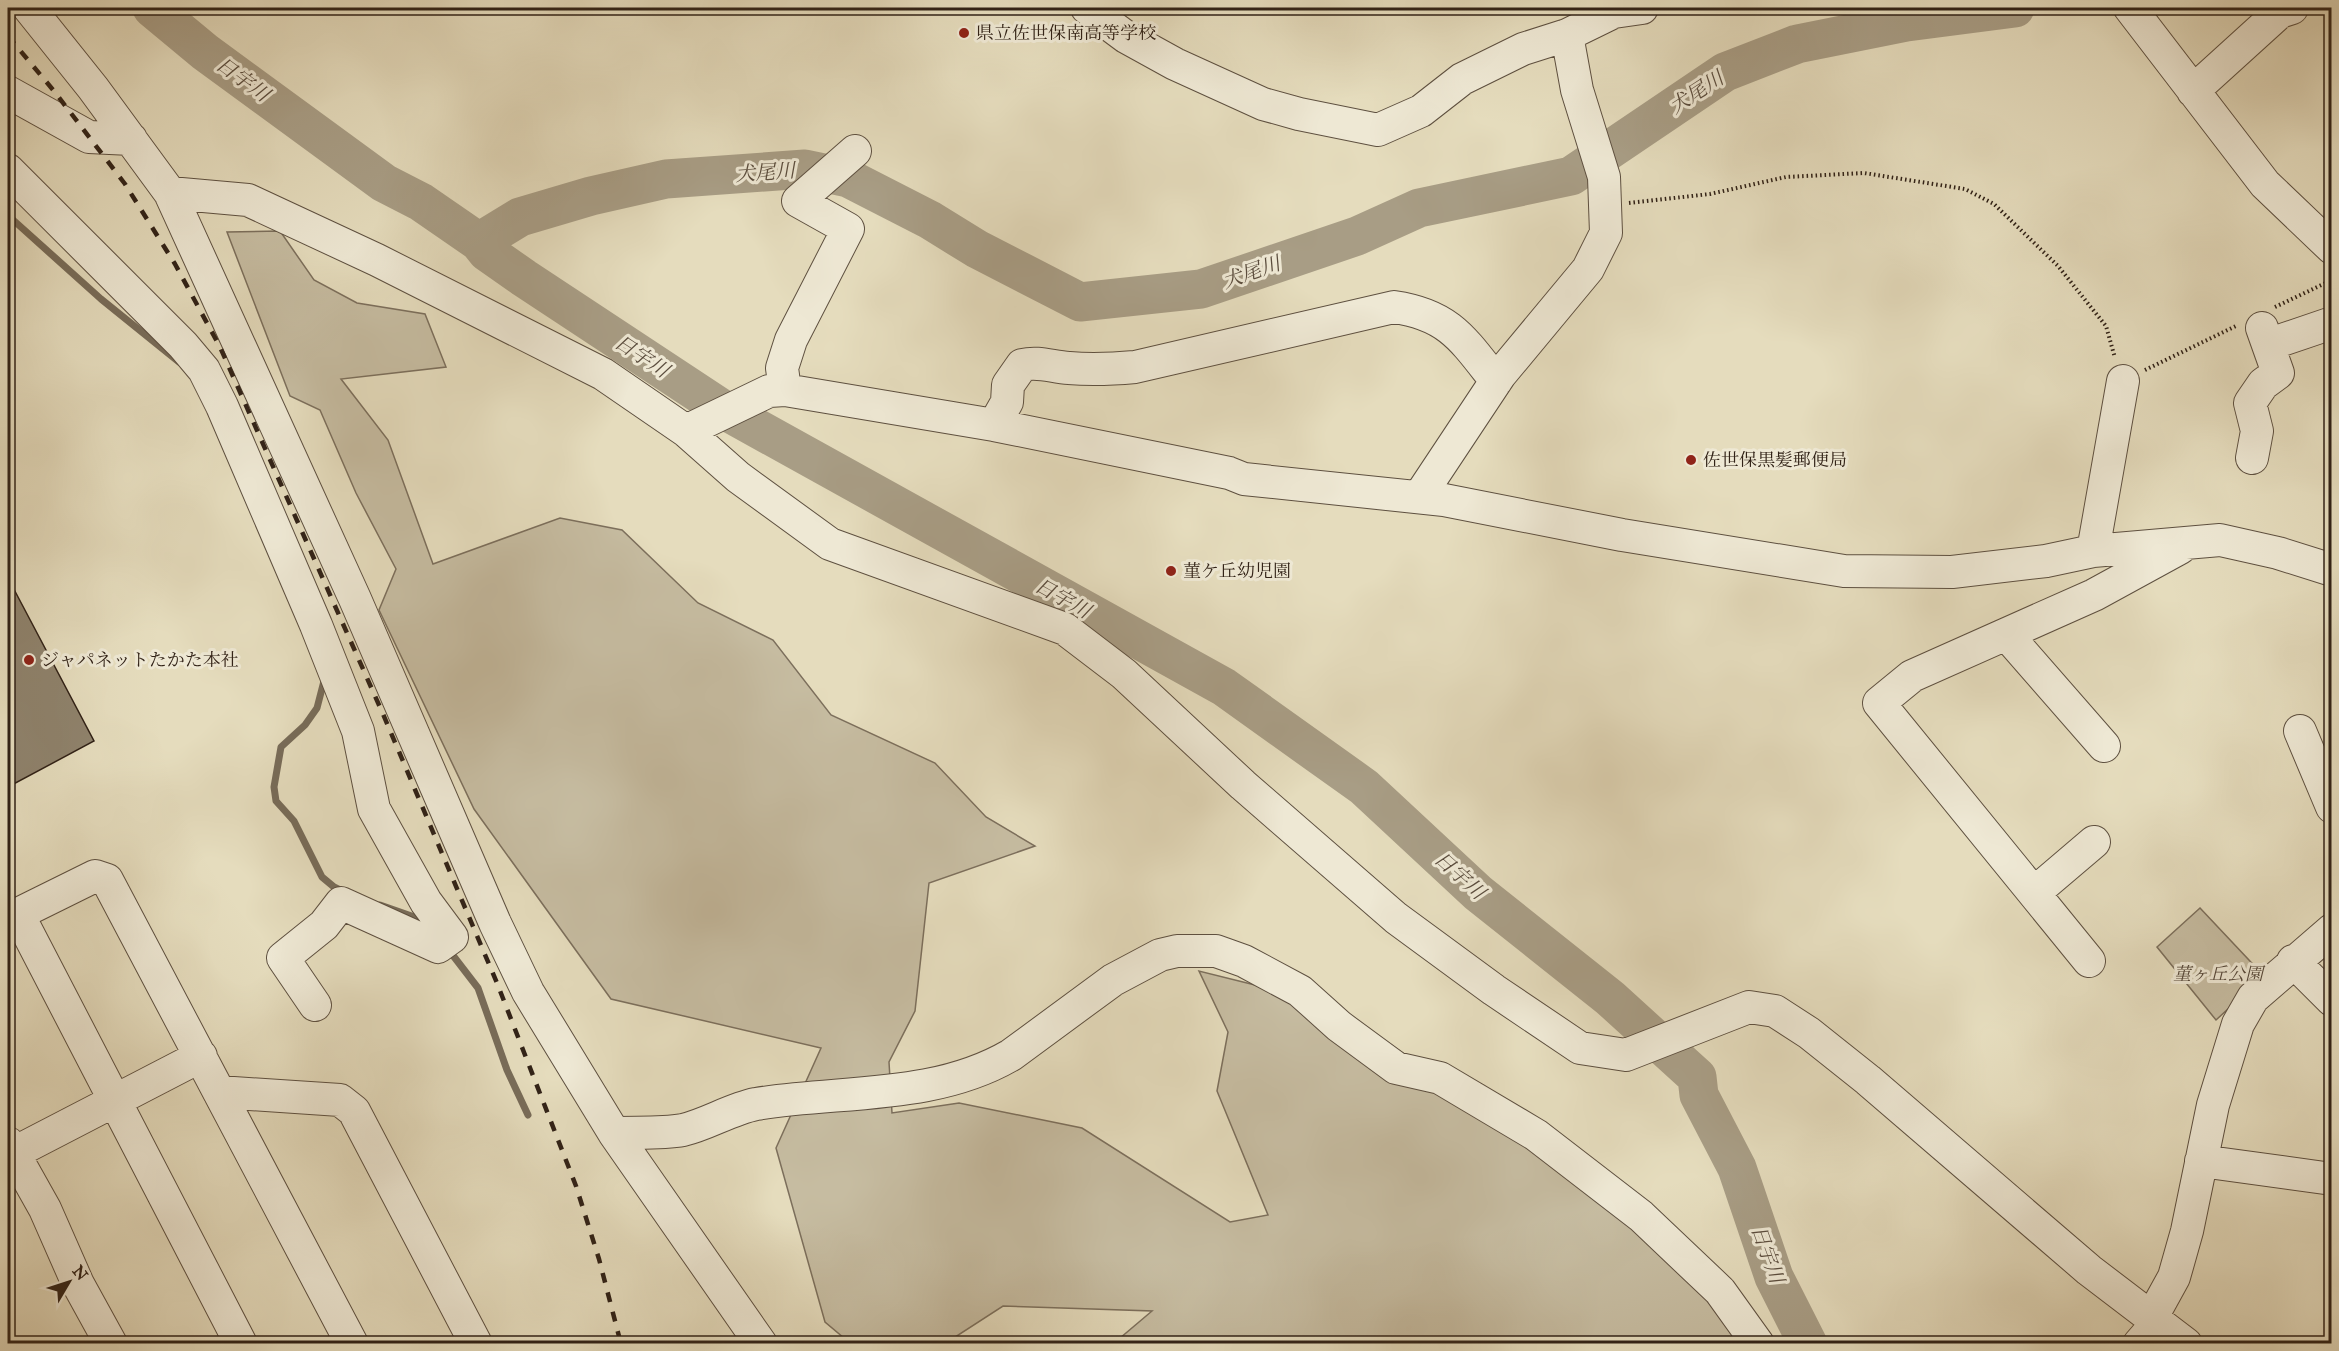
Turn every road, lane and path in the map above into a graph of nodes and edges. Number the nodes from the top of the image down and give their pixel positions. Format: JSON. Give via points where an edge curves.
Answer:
{"nodes":[{"id":1,"x":29,"y":8,"type":"edge"},
{"id":2,"x":1087,"y":8,"type":"edge"},
{"id":3,"x":1642,"y":8,"type":"edge"},
{"id":4,"x":2130,"y":8,"type":"edge"},
{"id":5,"x":2292,"y":8,"type":"edge"},
{"id":6,"x":1567,"y":34,"type":"junction"},
{"id":7,"x":2193,"y":91,"type":"junction"},
{"id":8,"x":8,"y":93,"type":"edge"},
{"id":9,"x":131,"y":139,"type":"junction"},
{"id":10,"x":855,"y":151,"type":"dead end"},
{"id":11,"x":8,"y":170,"type":"edge"},
{"id":12,"x":171,"y":193,"type":"junction"},
{"id":13,"x":1606,"y":212,"type":"junction"},
{"id":14,"x":2331,"y":248,"type":"edge"},
{"id":15,"x":2331,"y":280,"type":"edge"},
{"id":16,"x":2331,"y":323,"type":"edge"},
{"id":17,"x":2262,"y":326,"type":"junction"},
{"id":18,"x":1496,"y":381,"type":"junction"},
{"id":19,"x":2123,"y":381,"type":"junction"},
{"id":20,"x":777,"y":390,"type":"junction"},
{"id":21,"x":994,"y":425,"type":"junction"},
{"id":22,"x":693,"y":428,"type":"junction"},
{"id":23,"x":2247,"y":448,"type":"dead end"},
{"id":24,"x":1419,"y":497,"type":"junction"},
{"id":25,"x":2191,"y":542,"type":"junction"},
{"id":26,"x":2093,"y":551,"type":"junction"},
{"id":27,"x":2331,"y":570,"type":"edge"},
{"id":28,"x":2007,"y":635,"type":"junction"},
{"id":29,"x":2300,"y":731,"type":"dead end"},
{"id":30,"x":2104,"y":746,"type":"dead end"},
{"id":31,"x":2331,"y":807,"type":"edge"},
{"id":32,"x":2094,"y":842,"type":"dead end"},
{"id":33,"x":2034,"y":892,"type":"junction"},
{"id":34,"x":13,"y":917,"type":"edge"},
{"id":35,"x":2331,"y":930,"type":"edge"},
{"id":36,"x":2089,"y":961,"type":"dead end"},
{"id":37,"x":2293,"y":961,"type":"junction"},
{"id":38,"x":2331,"y":1000,"type":"edge"},
{"id":39,"x":315,"y":1005,"type":"dead end"},
{"id":40,"x":201,"y":1056,"type":"junction"},
{"id":41,"x":219,"y":1092,"type":"junction"},
{"id":42,"x":116,"y":1102,"type":"junction"},
{"id":43,"x":614,"y":1132,"type":"junction"},
{"id":44,"x":9,"y":1151,"type":"edge"},
{"id":45,"x":2201,"y":1161,"type":"junction"},
{"id":46,"x":2331,"y":1179,"type":"edge"},
{"id":47,"x":2150,"y":1327,"type":"edge"},
{"id":48,"x":111,"y":1344,"type":"edge"},
{"id":49,"x":241,"y":1344,"type":"edge"},
{"id":50,"x":352,"y":1344,"type":"edge"},
{"id":51,"x":476,"y":1344,"type":"edge"},
{"id":52,"x":761,"y":1344,"type":"edge"},
{"id":53,"x":1758,"y":1344,"type":"edge"},
{"id":54,"x":2186,"y":1344,"type":"edge"}],
"edges":[{"from":1,"to":9,"type":"street"},
{"from":2,"to":6,"type":"street","via":[[1126,37],[1174,64],[1263,104],[1378,130],[1421,111],[1462,79],[1523,49]]},
{"from":3,"to":6,"type":"street","via":[[1614,12]]},
{"from":4,"to":7,"type":"street"},
{"from":5,"to":7,"type":"street","via":[[2280,12]]},
{"from":6,"to":13,"type":"street","via":[[1577,90],[1604,177]]},
{"from":7,"to":14,"type":"street","via":[[2265,184]]},
{"from":8,"to":9,"type":"street","via":[[89,137]]},
{"from":9,"to":12,"type":"street"},
{"from":10,"to":20,"type":"street","via":[[798,201],[848,229],[791,340]]},
{"from":11,"to":39,"type":"street","via":[[204,370],[268,511],[358,731],[374,809],[445,942],[341,903],[324,925],[283,958]]},
{"from":12,"to":22,"type":"street","via":[[248,200],[603,374]]},
{"from":12,"to":43,"type":"street","via":[[355,598],[495,923],[528,992]]},
{"from":13,"to":18,"type":"street","via":[[1606,233],[1588,269]]},
{"from":13,"to":19,"type":"path","via":[[1625,204],[1710,194],[1786,177],[1864,173],[1965,189],[1994,204],[2058,266],[2106,326]]},
{"from":15,"to":17,"type":"path"},
{"from":16,"to":17,"type":"street"},
{"from":17,"to":19,"type":"path"},
{"from":17,"to":23,"type":"street","via":[[2278,373],[2263,384],[2250,403],[2257,430]]},
{"from":18,"to":21,"type":"street","via":[[1450,326],[1420,311],[1394,307],[1136,367],[1099,370],[1036,362],[1022,365],[1008,385],[1007,402]]},
{"from":18,"to":24,"type":"street"},
{"from":19,"to":26,"type":"street"},
{"from":20,"to":21,"type":"street"},
{"from":20,"to":22,"type":"street"},
{"from":21,"to":24,"type":"street","via":[[1244,479]]},
{"from":22,"to":47,"type":"street","via":[[738,477],[830,544],[1065,629],[1124,675],[1395,918],[1580,1048],[1626,1055],[1749,1007],[1775,1011],[1809,1033],[1924,1127]]},
{"from":24,"to":26,"type":"street","via":[[1844,571],[1952,572]]},
{"from":25,"to":26,"type":"street"},
{"from":25,"to":27,"type":"street","via":[[2220,540]]},
{"from":25,"to":28,"type":"street","via":[[2094,595]]},
{"from":28,"to":30,"type":"street"},
{"from":28,"to":33,"type":"street","via":[[1912,676],[1879,703]]},
{"from":29,"to":31,"type":"street"},
{"from":32,"to":33,"type":"street"},
{"from":33,"to":36,"type":"street"},
{"from":34,"to":40,"type":"street","via":[[95,876],[107,880]]},
{"from":34,"to":42,"type":"street"},
{"from":35,"to":37,"type":"street"},
{"from":37,"to":38,"type":"street"},
{"from":37,"to":45,"type":"street","via":[[2253,998],[2238,1024],[2213,1105]]},
{"from":40,"to":41,"type":"street"},
{"from":40,"to":42,"type":"street"},
{"from":41,"to":50,"type":"street"},
{"from":41,"to":51,"type":"street","via":[[340,1100],[354,1111]]},
{"from":42,"to":44,"type":"street"},
{"from":42,"to":49,"type":"street"},
{"from":43,"to":52,"type":"street"},
{"from":43,"to":53,"type":"street","via":[[682,1130],[754,1105],[896,1091],[948,1079],[1004,1059],[1113,980],[1160,955],[1216,951],[1244,961],[1300,991],[1396,1068],[1440,1078],[1536,1136],[1641,1216],[1713,1283]]},
{"from":44,"to":48,"type":"street","via":[[45,1209],[78,1284]]},
{"from":45,"to":46,"type":"street"},
{"from":45,"to":47,"type":"street","via":[[2174,1277]]},
{"from":47,"to":54,"type":"street"}]}
